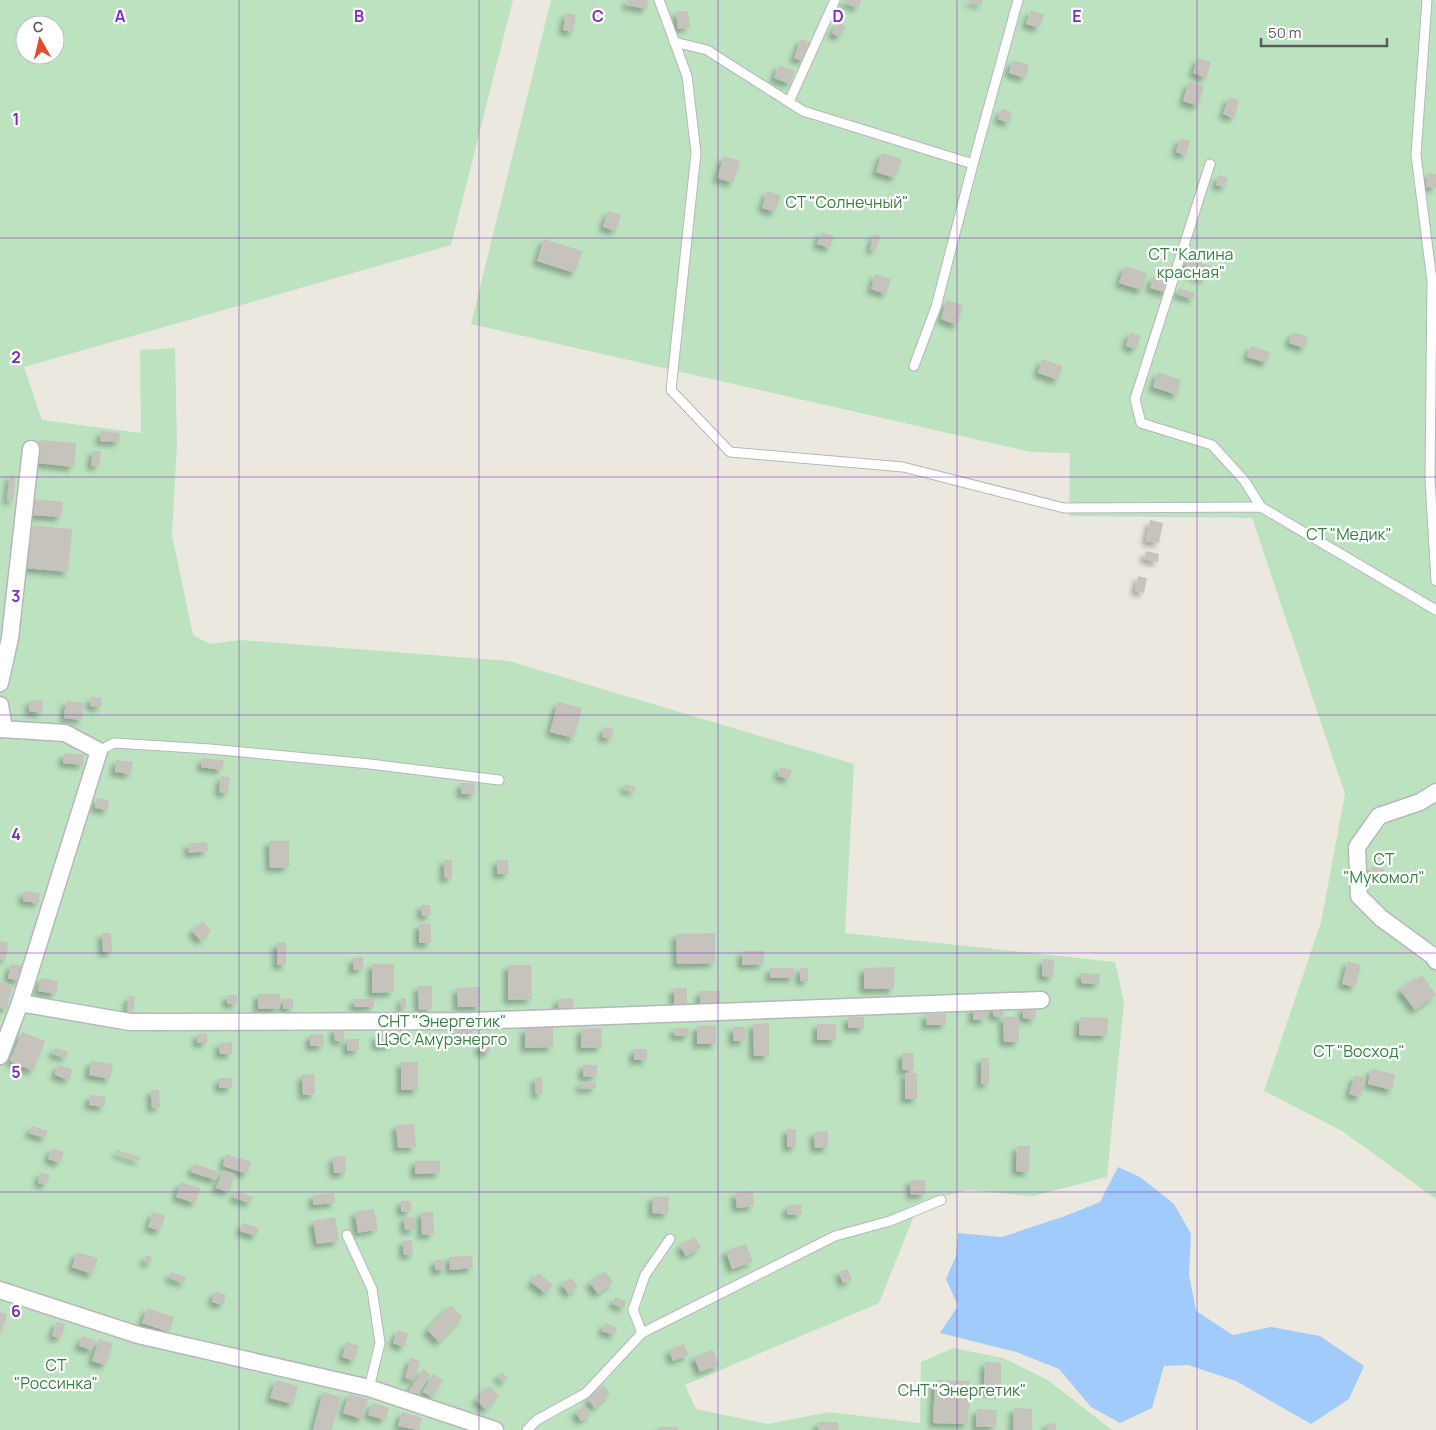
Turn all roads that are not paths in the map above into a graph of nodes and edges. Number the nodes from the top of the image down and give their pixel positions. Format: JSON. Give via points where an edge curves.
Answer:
{"nodes":[{"id":1,"x":659,"y":0,"type":"edge"},
{"id":2,"x":835,"y":0,"type":"edge"},
{"id":3,"x":1008,"y":0,"type":"edge"},
{"id":4,"x":1427,"y":0,"type":"edge"},
{"id":5,"x":1017,"y":4,"type":"edge"},
{"id":6,"x":674,"y":42,"type":"junction"},
{"id":7,"x":789,"y":102,"type":"junction"},
{"id":8,"x":972,"y":164,"type":"junction"},
{"id":9,"x":1210,"y":164,"type":"dead end"},
{"id":10,"x":914,"y":366,"type":"dead end"},
{"id":11,"x":31,"y":449,"type":"dead end"},
{"id":12,"x":1261,"y":506,"type":"junction"},
{"id":13,"x":1436,"y":581,"type":"edge"},
{"id":14,"x":1436,"y":610,"type":"edge"},
{"id":15,"x":0,"y":683,"type":"edge"},
{"id":16,"x":0,"y":705,"type":"edge"},
{"id":17,"x":2,"y":729,"type":"edge"},
{"id":18,"x":99,"y":751,"type":"junction"},
{"id":19,"x":499,"y":780,"type":"dead end"},
{"id":20,"x":1436,"y":792,"type":"edge"},
{"id":21,"x":1436,"y":961,"type":"edge"},
{"id":22,"x":1040,"y":1000,"type":"dead end"},
{"id":23,"x":20,"y":1003,"type":"junction"},
{"id":24,"x":0,"y":1056,"type":"edge"},
{"id":25,"x":941,"y":1200,"type":"dead end"},
{"id":26,"x":347,"y":1235,"type":"dead end"},
{"id":27,"x":670,"y":1239,"type":"dead end"},
{"id":28,"x":0,"y":1290,"type":"edge"},
{"id":29,"x":642,"y":1333,"type":"junction"},
{"id":30,"x":369,"y":1388,"type":"junction"},
{"id":31,"x":495,"y":1430,"type":"edge"},
{"id":32,"x":527,"y":1430,"type":"edge"}],
"edges":[{"from":1,"to":6,"type":"lane"},
{"from":2,"to":7,"type":"lane"},
{"from":3,"to":5,"type":"lane"},
{"from":4,"to":13,"type":"lane","via":[[1416,155],[1432,281],[1430,479]]},
{"from":5,"to":8,"type":"lane"},
{"from":6,"to":7,"type":"lane","via":[[707,50]]},
{"from":6,"to":12,"type":"lane","via":[[687,76],[696,153],[671,390],[730,452],[903,467],[1064,508]]},
{"from":7,"to":8,"type":"lane","via":[[803,111]]},
{"from":8,"to":10,"type":"lane","via":[[936,307]]},
{"from":9,"to":12,"type":"lane","via":[[1135,399],[1141,423],[1212,444],[1244,480]]},
{"from":11,"to":15,"type":"street","via":[[10,638]]},
{"from":12,"to":14,"type":"lane"},
{"from":16,"to":17,"type":"street"},
{"from":17,"to":18,"type":"street","via":[[65,733]]},
{"from":18,"to":19,"type":"lane","via":[[114,743],[210,749]]},
{"from":18,"to":23,"type":"street"},
{"from":20,"to":21,"type":"street","via":[[1420,802],[1379,816],[1356,848],[1359,896],[1381,918]]},
{"from":22,"to":23,"type":"street","via":[[422,1021],[130,1022]]},
{"from":23,"to":24,"type":"street"},
{"from":25,"to":29,"type":"lane","via":[[890,1220],[835,1236]]},
{"from":26,"to":30,"type":"lane","via":[[372,1289],[380,1343]]},
{"from":27,"to":29,"type":"lane","via":[[645,1275],[634,1310]]},
{"from":28,"to":30,"type":"street","via":[[138,1335]]},
{"from":29,"to":32,"type":"lane","via":[[586,1393],[537,1420]]},
{"from":30,"to":31,"type":"street"}]}
